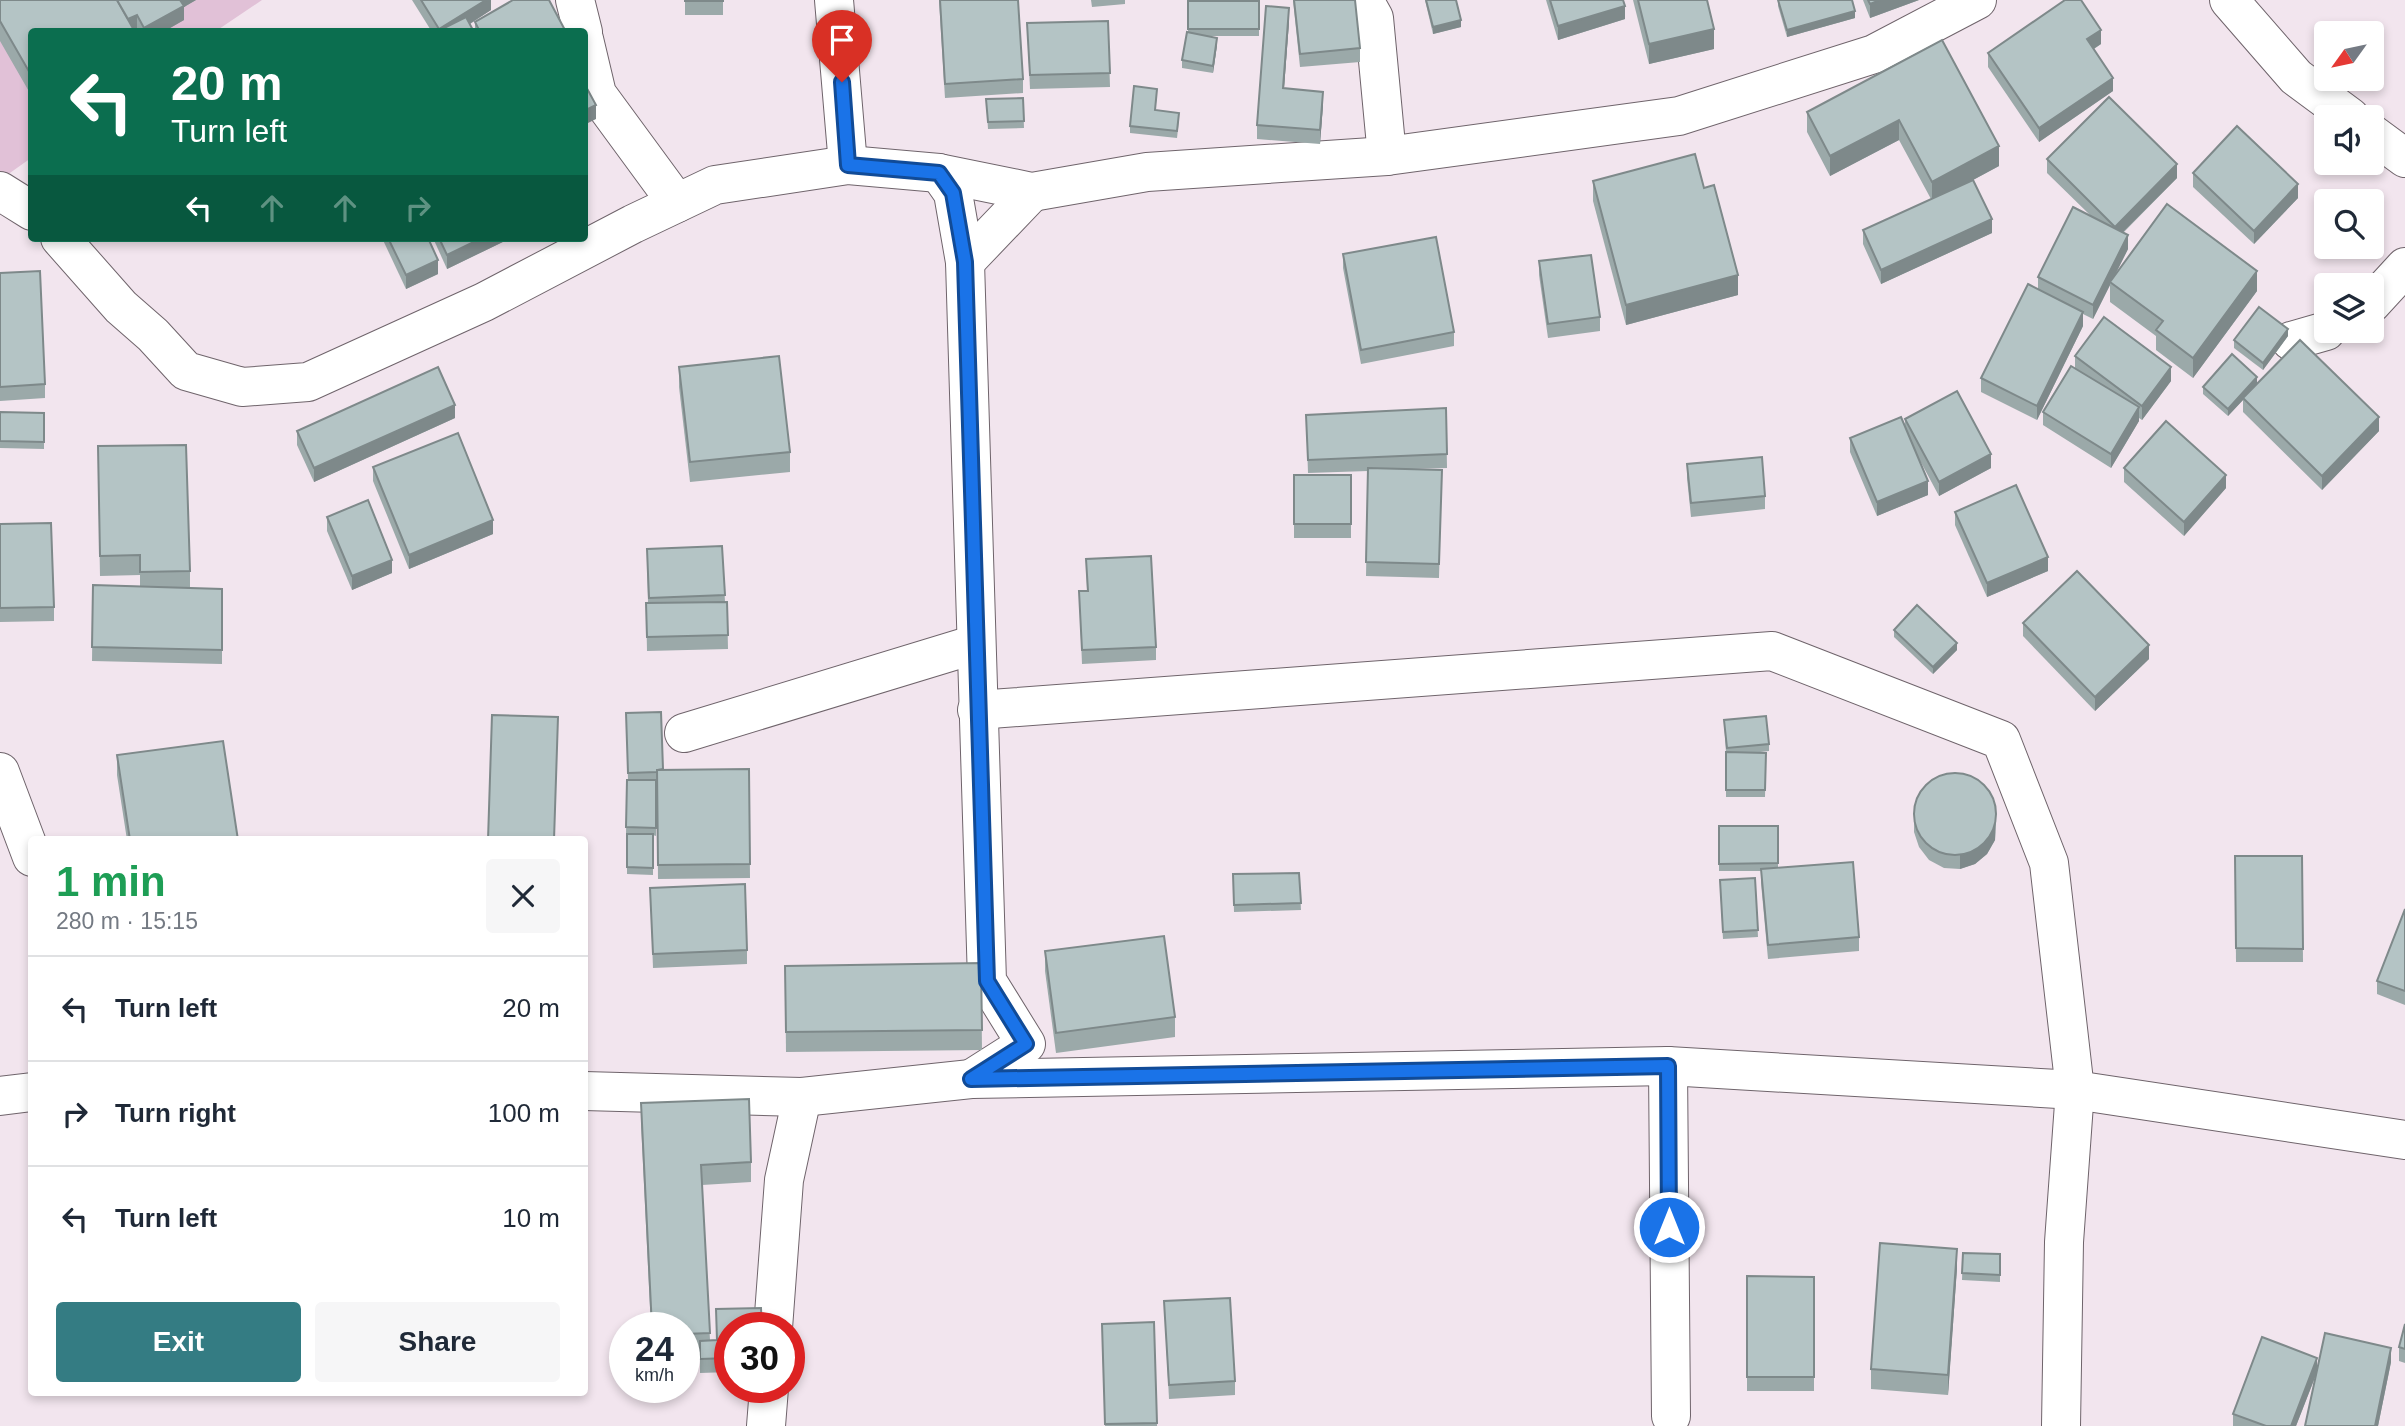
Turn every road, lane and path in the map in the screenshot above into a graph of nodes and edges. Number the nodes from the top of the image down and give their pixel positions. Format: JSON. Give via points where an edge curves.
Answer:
{"nodes":[{"id":1,"x":575,"y":0,"type":"edge"},
{"id":2,"x":834,"y":0,"type":"edge"},
{"id":3,"x":1364,"y":0,"type":"edge"},
{"id":4,"x":1977,"y":0,"type":"edge"},
{"id":5,"x":2229,"y":0,"type":"edge"},
{"id":6,"x":582,"y":28,"type":"edge"},
{"id":7,"x":588,"y":56,"type":"edge"},
{"id":8,"x":2334,"y":105,"type":"edge"},
{"id":9,"x":2384,"y":143,"type":"edge"},
{"id":10,"x":1387,"y":156,"type":"junction"},
{"id":11,"x":2405,"y":158,"type":"edge"},
{"id":12,"x":848,"y":165,"type":"junction"},
{"id":13,"x":939,"y":173,"type":"junction"},
{"id":14,"x":0,"y":191,"type":"edge"},
{"id":15,"x":1032,"y":192,"type":"junction"},
{"id":16,"x":677,"y":204,"type":"junction"},
{"id":17,"x":28,"y":208,"type":"edge"},
{"id":18,"x":64,"y":242,"type":"edge"},
{"id":19,"x":965,"y":262,"type":"junction"},
{"id":20,"x":2405,"y":267,"type":"edge"},
{"id":21,"x":2384,"y":290,"type":"edge"},
{"id":22,"x":976,"y":644,"type":"junction"},
{"id":23,"x":977,"y":710,"type":"junction"},
{"id":24,"x":684,"y":733,"type":"dead end"},
{"id":25,"x":0,"y":772,"type":"edge"},
{"id":26,"x":28,"y":846,"type":"edge"},
{"id":27,"x":1668,"y":1066,"type":"junction"},
{"id":28,"x":971,"y":1079,"type":"junction"},
{"id":29,"x":2075,"y":1090,"type":"junction"},
{"id":30,"x":588,"y":1091,"type":"edge"},
{"id":31,"x":28,"y":1092,"type":"edge"},
{"id":32,"x":0,"y":1096,"type":"edge"},
{"id":33,"x":802,"y":1097,"type":"junction"},
{"id":34,"x":2405,"y":1140,"type":"edge"},
{"id":35,"x":775,"y":1312,"type":"edge"},
{"id":36,"x":768,"y":1403,"type":"edge"},
{"id":37,"x":1671,"y":1416,"type":"dead end"},
{"id":38,"x":766,"y":1426,"type":"edge"},
{"id":39,"x":2061,"y":1426,"type":"edge"}],
"edges":[{"from":1,"to":6,"type":"street"},
{"from":2,"to":12,"type":"street"},
{"from":3,"to":10,"type":"street","via":[[1374,18]]},
{"from":4,"to":10,"type":"street","via":[[1874,54],[1679,116]]},
{"from":5,"to":8,"type":"street","via":[[2296,77]]},
{"from":7,"to":16,"type":"street","via":[[597,94]]},
{"from":9,"to":11,"type":"street"},
{"from":10,"to":15,"type":"street","via":[[1147,172]]},
{"from":12,"to":13,"type":"street"},
{"from":12,"to":16,"type":"street","via":[[715,185]]},
{"from":13,"to":15,"type":"street"},
{"from":13,"to":19,"type":"street","via":[[953,193]]},
{"from":14,"to":17,"type":"street"},
{"from":15,"to":19,"type":"street"},
{"from":16,"to":18,"type":"street","via":[[462,313],[308,382],[242,387],[186,370]]},
{"from":19,"to":22,"type":"street"},
{"from":20,"to":21,"type":"street"},
{"from":22,"to":23,"type":"street"},
{"from":22,"to":24,"type":"street"},
{"from":23,"to":28,"type":"street","via":[[987,981],[1026,1044]]},
{"from":23,"to":29,"type":"street","via":[[1772,651],[2001,740],[2049,863]]},
{"from":25,"to":26,"type":"street"},
{"from":27,"to":28,"type":"street"},
{"from":27,"to":29,"type":"street"},
{"from":27,"to":37,"type":"street"},
{"from":28,"to":33,"type":"street"},
{"from":29,"to":34,"type":"street"},
{"from":29,"to":39,"type":"street","via":[[2064,1242]]},
{"from":30,"to":33,"type":"street"},
{"from":31,"to":32,"type":"street"},
{"from":33,"to":35,"type":"street","via":[[784,1180]]},
{"from":36,"to":38,"type":"street"}]}
